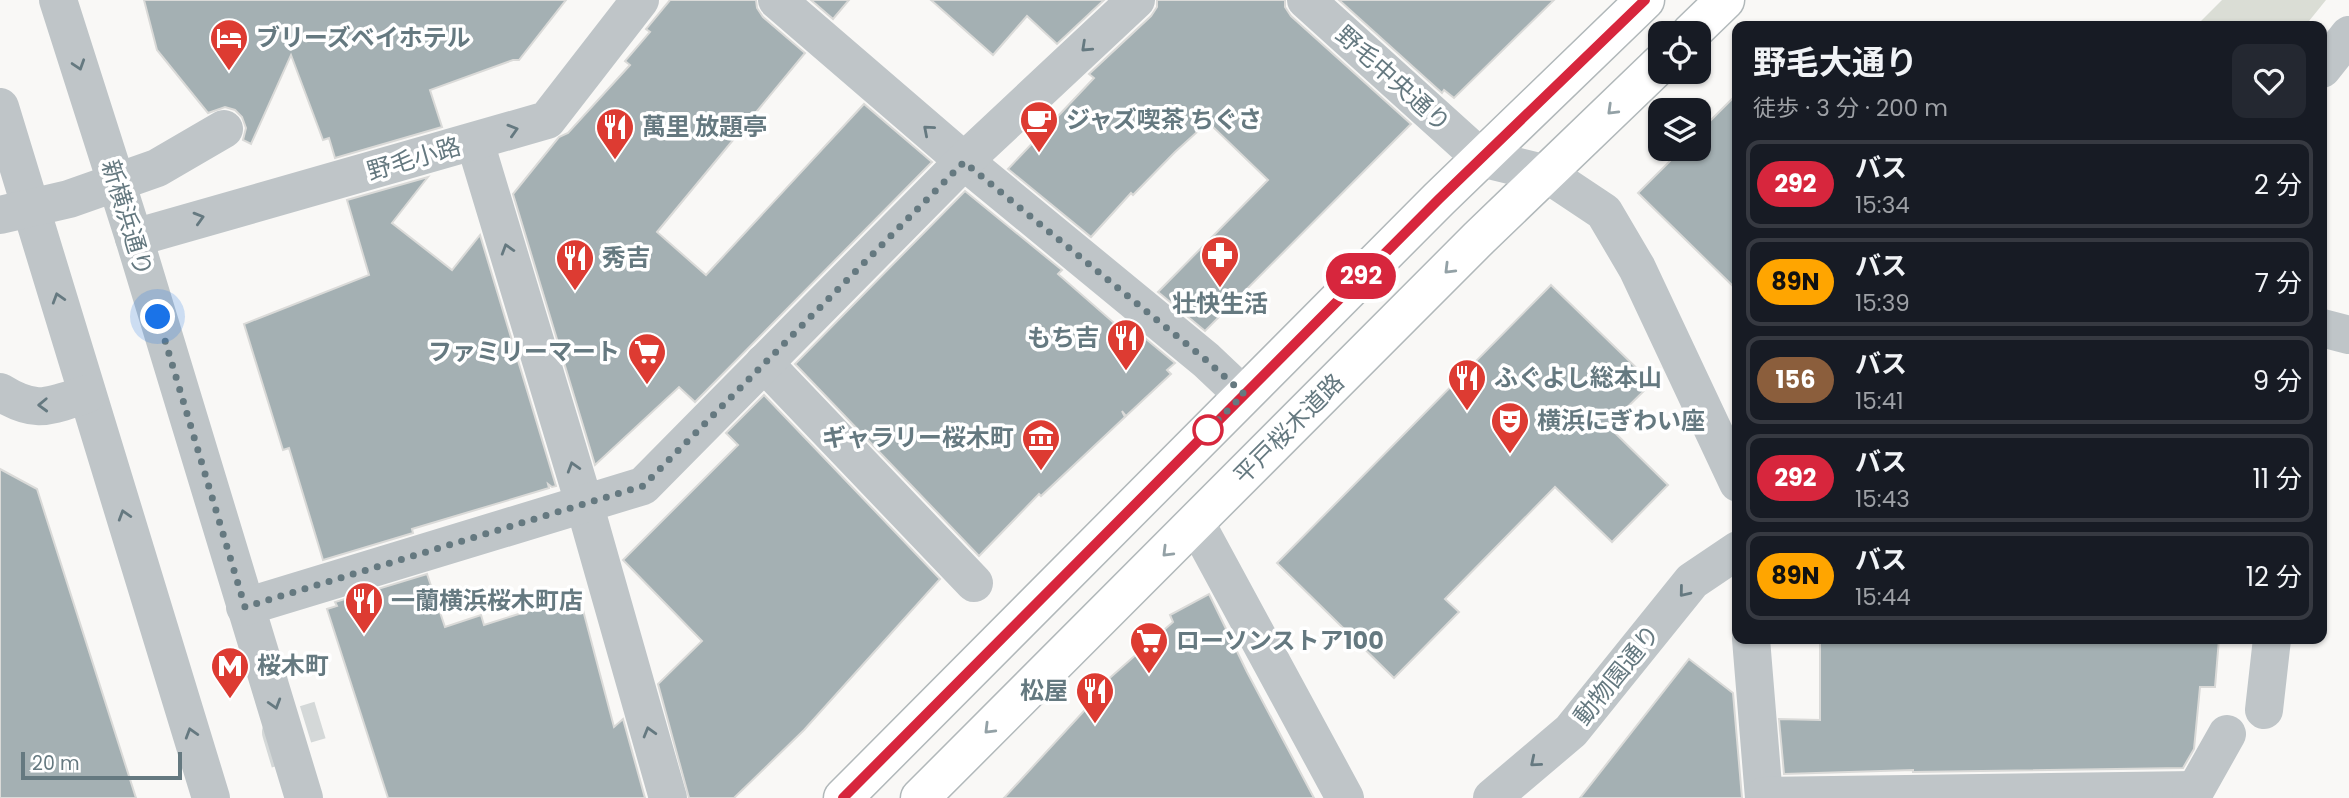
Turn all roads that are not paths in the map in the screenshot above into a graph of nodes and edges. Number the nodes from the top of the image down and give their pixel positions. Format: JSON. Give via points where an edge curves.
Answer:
{"nodes":[{"id":1,"x":58,"y":0,"type":"edge"},
{"id":2,"x":640,"y":0,"type":"edge"},
{"id":3,"x":777,"y":0,"type":"edge"},
{"id":4,"x":1136,"y":0,"type":"edge"},
{"id":5,"x":1306,"y":0,"type":"edge"},
{"id":6,"x":1645,"y":0,"type":"edge"},
{"id":7,"x":1725,"y":0,"type":"edge"},
{"id":8,"x":1703,"y":21,"type":"edge"},
{"id":9,"x":2349,"y":35,"type":"edge"},
{"id":10,"x":2327,"y":63,"type":"edge"},
{"id":11,"x":1648,"y":76,"type":"edge"},
{"id":12,"x":0,"y":107,"type":"edge"},
{"id":13,"x":224,"y":129,"type":"dead end"},
{"id":14,"x":475,"y":142,"type":"junction"},
{"id":15,"x":1481,"y":158,"type":"junction"},
{"id":16,"x":964,"y":162,"type":"junction"},
{"id":17,"x":1547,"y":174,"type":"junction"},
{"id":18,"x":0,"y":215,"type":"edge"},
{"id":19,"x":134,"y":238,"type":"junction"},
{"id":20,"x":2327,"y":329,"type":"edge"},
{"id":21,"x":2349,"y":334,"type":"edge"},
{"id":22,"x":764,"y":363,"type":"junction"},
{"id":23,"x":0,"y":392,"type":"edge"},
{"id":24,"x":88,"y":394,"type":"junction"},
{"id":25,"x":1244,"y":394,"type":"junction"},
{"id":26,"x":1732,"y":470,"type":"edge"},
{"id":27,"x":584,"y":503,"type":"junction"},
{"id":28,"x":1196,"y":523,"type":"junction"},
{"id":29,"x":1732,"y":554,"type":"edge"},
{"id":30,"x":974,"y":583,"type":"dead end"},
{"id":31,"x":245,"y":607,"type":"junction"},
{"id":32,"x":1751,"y":644,"type":"edge"},
{"id":33,"x":2271,"y":644,"type":"edge"},
{"id":34,"x":2264,"y":710,"type":"dead end"},
{"id":35,"x":2227,"y":734,"type":"dead end"},
{"id":36,"x":2193,"y":794,"type":"edge"},
{"id":37,"x":848,"y":796,"type":"edge"},
{"id":38,"x":1764,"y":797,"type":"edge"},
{"id":39,"x":211,"y":798,"type":"edge"},
{"id":40,"x":304,"y":798,"type":"edge"},
{"id":41,"x":668,"y":798,"type":"edge"},
{"id":42,"x":920,"y":798,"type":"edge"},
{"id":43,"x":1345,"y":798,"type":"edge"},
{"id":44,"x":1492,"y":798,"type":"edge"}],
"edges":[{"from":1,"to":19,"type":"street","name":"新横浜通り","one_way":true},
{"from":14,"to":2,"type":"street","name":"野毛小路","one_way":true,"via":[[547,120]]},
{"from":16,"to":3,"type":"street","one_way":true},
{"from":4,"to":16,"type":"street","one_way":true},
{"from":5,"to":15,"type":"street","name":"野毛中央通り"},
{"from":6,"to":15,"type":"main road"},
{"from":7,"to":8,"type":"main road"},
{"from":9,"to":10,"type":"street"},
{"from":11,"to":17,"type":"main road","name":"平戸桜木道路","one_way":true},
{"from":24,"to":12,"type":"street","one_way":true},
{"from":13,"to":18,"type":"street","bridge":true,"via":[[157,168],[69,199]]},
{"from":19,"to":14,"type":"street","name":"野毛小路","one_way":true},
{"from":27,"to":14,"type":"street","one_way":true},
{"from":15,"to":17,"type":"street"},
{"from":15,"to":25,"type":"main road"},
{"from":16,"to":22,"type":"street"},
{"from":16,"to":25,"type":"street"},
{"from":17,"to":26,"type":"street","via":[[1604,212],[1637,268]]},
{"from":17,"to":28,"type":"main road","name":"平戸桜木道路","one_way":true},
{"from":19,"to":31,"type":"street","name":"新横浜通り"},
{"from":20,"to":21,"type":"street"},
{"from":22,"to":27,"type":"street","via":[[643,486]]},
{"from":22,"to":30,"type":"street"},
{"from":24,"to":23,"type":"street","one_way":true,"via":[[43,408],[16,402]]},
{"from":39,"to":24,"type":"street","one_way":true},
{"from":25,"to":37,"type":"main road"},
{"from":27,"to":31,"type":"street"},
{"from":41,"to":27,"type":"street","one_way":true},
{"from":28,"to":42,"type":"main road","name":"平戸桜木道路","one_way":true},
{"from":28,"to":43,"type":"street"},
{"from":29,"to":44,"type":"street","name":"動物園通り","one_way":true,"via":[[1692,581],[1572,731]]},
{"from":31,"to":40,"type":"street","name":"新横浜通り","one_way":true},
{"from":32,"to":38,"type":"street"},
{"from":33,"to":34,"type":"street"},
{"from":35,"to":36,"type":"street"},
{"from":36,"to":38,"type":"street"}]}
